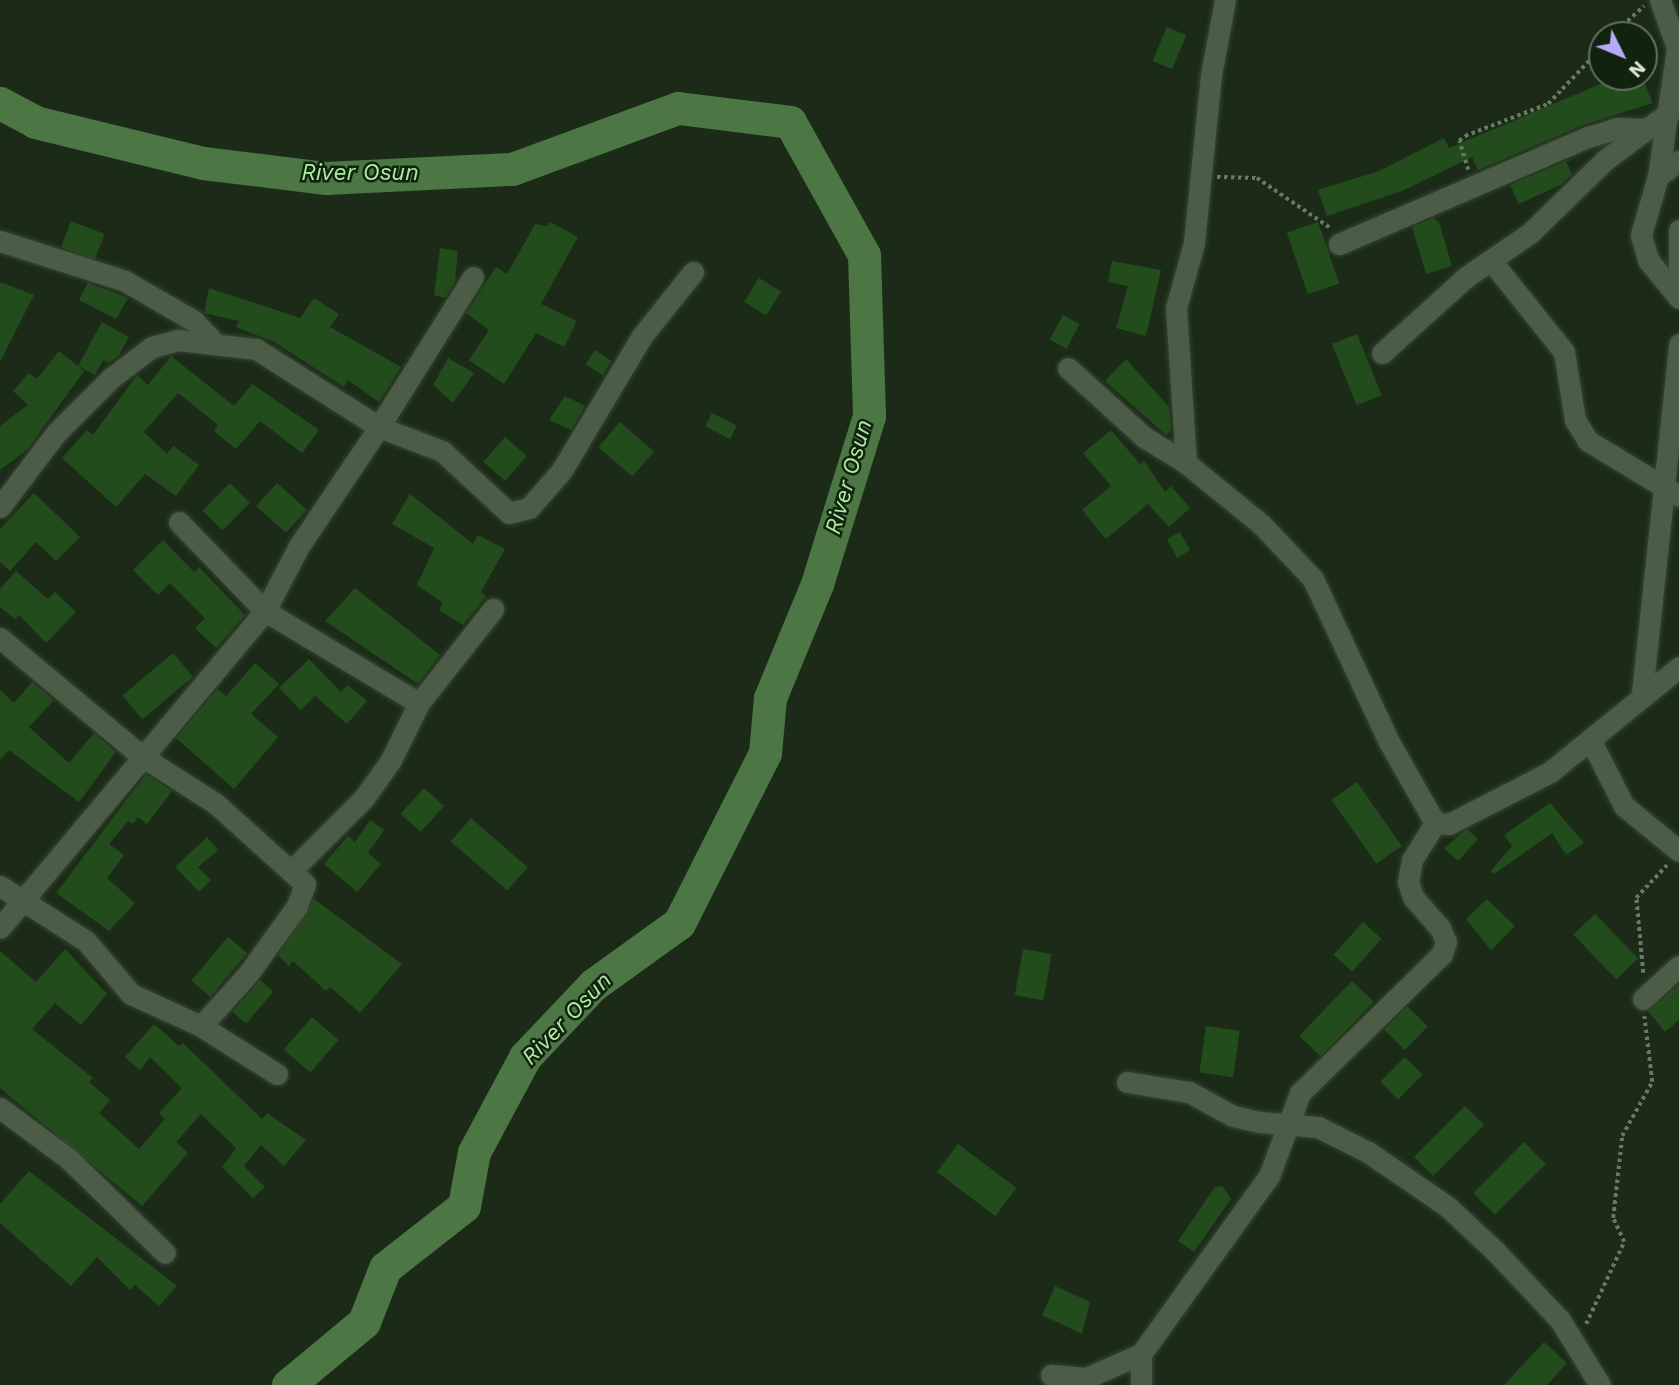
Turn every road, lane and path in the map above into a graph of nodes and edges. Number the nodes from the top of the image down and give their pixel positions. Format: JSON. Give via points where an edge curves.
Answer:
{"nodes":[{"id":1,"x":1225,"y":0,"type":"edge"},
{"id":2,"x":1651,"y":0,"type":"edge"},
{"id":3,"x":1660,"y":0,"type":"edge"},
{"id":4,"x":1628,"y":21,"type":"edge"},
{"id":5,"x":1678,"y":51,"type":"edge"},
{"id":6,"x":1588,"y":62,"type":"edge"},
{"id":7,"x":1672,"y":112,"type":"edge"},
{"id":8,"x":1644,"y":129,"type":"junction"},
{"id":9,"x":1679,"y":161,"type":"edge"},
{"id":10,"x":1658,"y":176,"type":"junction"},
{"id":11,"x":1201,"y":177,"type":"junction"},
{"id":12,"x":1474,"y":185,"type":"junction"},
{"id":13,"x":1679,"y":230,"type":"edge"},
{"id":14,"x":0,"y":241,"type":"edge"},
{"id":15,"x":1339,"y":244,"type":"joint"},
{"id":16,"x":1493,"y":263,"type":"junction"},
{"id":17,"x":693,"y":272,"type":"dead end"},
{"id":18,"x":1679,"y":276,"type":"edge"},
{"id":19,"x":473,"y":277,"type":"dead end"},
{"id":20,"x":1679,"y":298,"type":"edge"},
{"id":21,"x":212,"y":340,"type":"junction"},
{"id":22,"x":1679,"y":344,"type":"edge"},
{"id":23,"x":1382,"y":353,"type":"dead end"},
{"id":24,"x":1068,"y":368,"type":"dead end"},
{"id":25,"x":379,"y":427,"type":"junction"},
{"id":26,"x":1185,"y":463,"type":"junction"},
{"id":27,"x":1671,"y":490,"type":"edge"},
{"id":28,"x":0,"y":507,"type":"edge"},
{"id":29,"x":179,"y":522,"type":"dead end"},
{"id":30,"x":493,"y":609,"type":"dead end"},
{"id":31,"x":265,"y":611,"type":"junction"},
{"id":32,"x":0,"y":638,"type":"edge"},
{"id":33,"x":1679,"y":667,"type":"edge"},
{"id":34,"x":1642,"y":693,"type":"junction"},
{"id":35,"x":419,"y":704,"type":"junction"},
{"id":36,"x":1592,"y":743,"type":"junction"},
{"id":37,"x":143,"y":757,"type":"junction"},
{"id":38,"x":1435,"y":823,"type":"junction"},
{"id":39,"x":1675,"y":856,"type":"edge"},
{"id":40,"x":291,"y":871,"type":"junction"},
{"id":41,"x":0,"y":886,"type":"edge"},
{"id":42,"x":23,"y":902,"type":"junction"},
{"id":43,"x":0,"y":928,"type":"edge"},
{"id":44,"x":1679,"y":966,"type":"edge"},
{"id":45,"x":1643,"y":999,"type":"junction"},
{"id":46,"x":201,"y":1026,"type":"junction"},
{"id":47,"x":278,"y":1074,"type":"dead end"},
{"id":48,"x":1127,"y":1082,"type":"dead end"},
{"id":49,"x":0,"y":1108,"type":"edge"},
{"id":50,"x":1289,"y":1122,"type":"junction"},
{"id":51,"x":165,"y":1253,"type":"dead end"},
{"id":52,"x":1574,"y":1339,"type":"junction"},
{"id":53,"x":1142,"y":1354,"type":"junction"},
{"id":54,"x":1051,"y":1375,"type":"dead end"},
{"id":55,"x":1141,"y":1385,"type":"edge"},
{"id":56,"x":1600,"y":1385,"type":"edge"}],
"edges":[{"from":1,"to":11,"type":"street"},
{"from":2,"to":4,"type":"path"},
{"from":3,"to":5,"type":"street"},
{"from":5,"to":7,"type":"street"},
{"from":6,"to":12,"type":"path","via":[[1548,104],[1459,141]]},
{"from":7,"to":8,"type":"street"},
{"from":7,"to":10,"type":"street"},
{"from":8,"to":12,"type":"street","via":[[1617,128],[1588,137]]},
{"from":8,"to":16,"type":"street"},
{"from":9,"to":10,"type":"street"},
{"from":10,"to":20,"type":"street","via":[[1645,211],[1643,251]]},
{"from":11,"to":15,"type":"path","via":[[1257,178],[1288,202],[1329,224]]},
{"from":11,"to":26,"type":"street","via":[[1194,243],[1176,307]]},
{"from":12,"to":15,"type":"street"},
{"from":13,"to":18,"type":"street"},
{"from":14,"to":21,"type":"street","via":[[125,281],[194,321]]},
{"from":16,"to":23,"type":"street","via":[[1466,277]]},
{"from":16,"to":27,"type":"street","via":[[1564,352],[1575,420],[1588,441]]},
{"from":17,"to":25,"type":"street","via":[[642,336],[562,470],[528,508],[502,512],[473,476],[442,451]]},
{"from":19,"to":25,"type":"street"},
{"from":21,"to":25,"type":"street","via":[[256,349]]},
{"from":21,"to":28,"type":"street","via":[[152,347],[111,378],[56,433]]},
{"from":22,"to":27,"type":"street"},
{"from":24,"to":26,"type":"street","via":[[1144,437]]},
{"from":25,"to":31,"type":"street","via":[[299,547]]},
{"from":26,"to":38,"type":"street","via":[[1262,525],[1313,579],[1395,753]]},
{"from":27,"to":34,"type":"street"},
{"from":29,"to":31,"type":"street"},
{"from":30,"to":35,"type":"street"},
{"from":31,"to":35,"type":"street"},
{"from":31,"to":37,"type":"street"},
{"from":32,"to":37,"type":"street"},
{"from":33,"to":34,"type":"street"},
{"from":34,"to":36,"type":"street"},
{"from":35,"to":40,"type":"street","via":[[364,798]]},
{"from":36,"to":38,"type":"street","via":[[1510,796],[1449,824]]},
{"from":36,"to":39,"type":"street","via":[[1624,806]]},
{"from":37,"to":40,"type":"street","via":[[215,803]]},
{"from":37,"to":42,"type":"street"},
{"from":38,"to":50,"type":"street","via":[[1412,860],[1408,882],[1413,897],[1440,928],[1446,942],[1442,954],[1300,1093]]},
{"from":39,"to":45,"type":"path","via":[[1636,898],[1644,950]]},
{"from":40,"to":46,"type":"street","via":[[305,884],[304,894],[230,998]]},
{"from":41,"to":42,"type":"street"},
{"from":42,"to":43,"type":"street"},
{"from":42,"to":46,"type":"street","via":[[86,941],[131,994]]},
{"from":44,"to":45,"type":"street"},
{"from":45,"to":52,"type":"path","via":[[1652,1082],[1622,1136],[1613,1219],[1624,1242]]},
{"from":46,"to":47,"type":"street"},
{"from":48,"to":50,"type":"street","via":[[1189,1092],[1247,1119]]},
{"from":49,"to":51,"type":"street","via":[[69,1159]]},
{"from":50,"to":52,"type":"street","via":[[1341,1136],[1448,1207]]},
{"from":50,"to":53,"type":"street","via":[[1269,1176]]},
{"from":52,"to":56,"type":"street"},
{"from":53,"to":54,"type":"street","via":[[1086,1378]]},
{"from":53,"to":55,"type":"street"}]}
